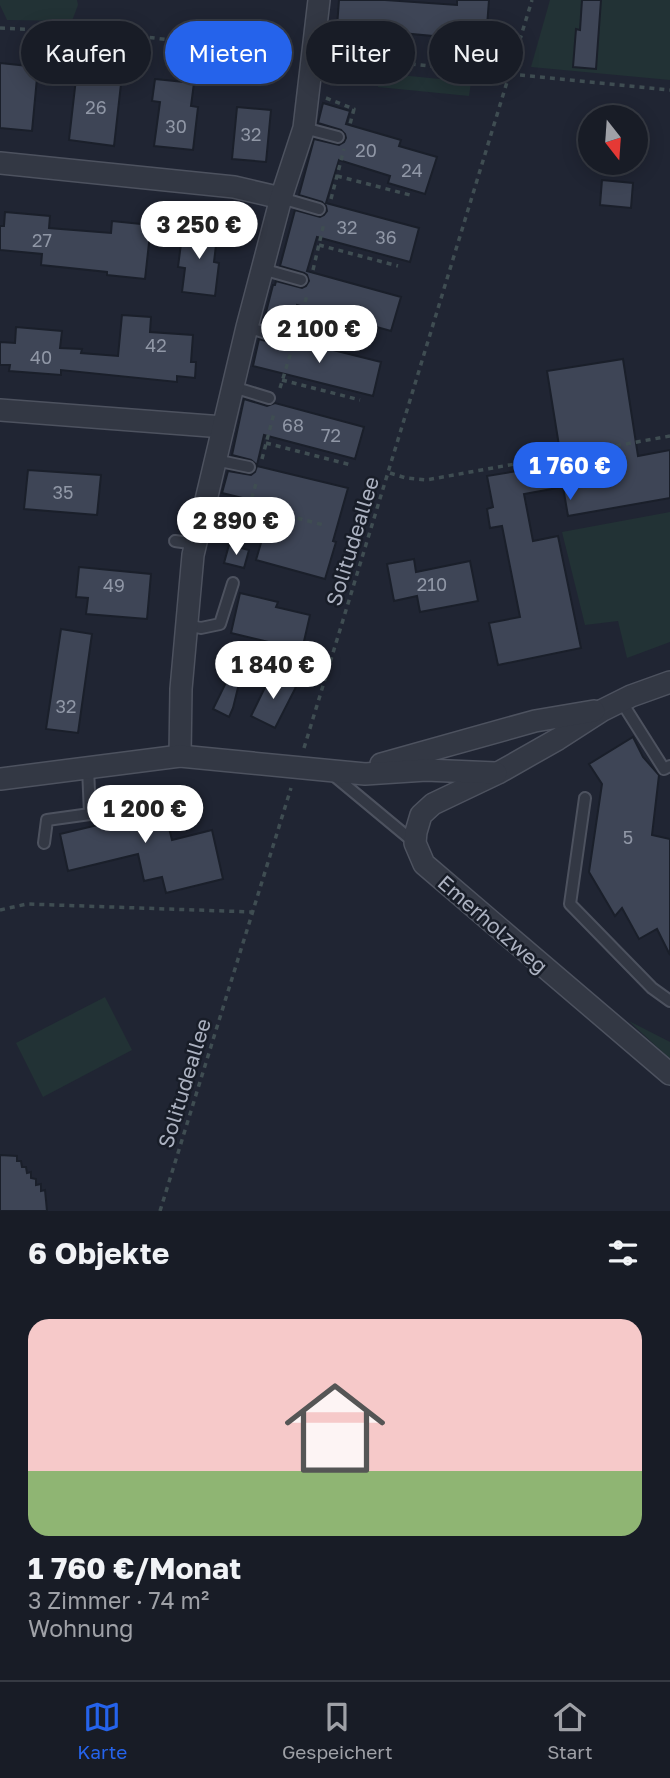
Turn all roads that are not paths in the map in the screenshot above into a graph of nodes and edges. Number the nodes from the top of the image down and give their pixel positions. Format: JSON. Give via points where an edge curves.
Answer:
{"nodes":[{"id":1,"x":318,"y":0,"type":"edge"},
{"id":2,"x":304,"y":128,"type":"junction"},
{"id":3,"x":338,"y":137,"type":"dead end"},
{"id":4,"x":0,"y":163,"type":"edge"},
{"id":5,"x":281,"y":198,"type":"junction"},
{"id":6,"x":319,"y":209,"type":"dead end"},
{"id":7,"x":262,"y":270,"type":"junction"},
{"id":8,"x":300,"y":280,"type":"dead end"},
{"id":9,"x":247,"y":327,"type":"junction"},
{"id":10,"x":285,"y":338,"type":"dead end"},
{"id":11,"x":233,"y":387,"type":"junction"},
{"id":12,"x":268,"y":398,"type":"dead end"},
{"id":13,"x":0,"y":410,"type":"edge"},
{"id":14,"x":223,"y":427,"type":"junction"},
{"id":15,"x":215,"y":460,"type":"junction"},
{"id":16,"x":249,"y":467,"type":"dead end"},
{"id":17,"x":233,"y":583,"type":"dead end"},
{"id":18,"x":186,"y":625,"type":"junction"},
{"id":19,"x":670,"y":682,"type":"edge"},
{"id":20,"x":612,"y":706,"type":"junction"},
{"id":21,"x":180,"y":756,"type":"junction"},
{"id":22,"x":670,"y":766,"type":"edge"},
{"id":23,"x":88,"y":768,"type":"junction"},
{"id":24,"x":330,"y":772,"type":"junction"},
{"id":25,"x":498,"y":773,"type":"junction"},
{"id":26,"x":0,"y":779,"type":"edge"},
{"id":27,"x":585,"y":798,"type":"dead end"},
{"id":28,"x":44,"y":843,"type":"dead end"},
{"id":29,"x":415,"y":844,"type":"junction"},
{"id":30,"x":670,"y":1001,"type":"edge"},
{"id":31,"x":670,"y":1074,"type":"edge"}],
"edges":[{"from":1,"to":2,"type":"street"},
{"from":2,"to":3,"type":"lane"},
{"from":2,"to":5,"type":"street"},
{"from":4,"to":5,"type":"street","via":[[234,187]]},
{"from":5,"to":6,"type":"lane"},
{"from":5,"to":7,"type":"street"},
{"from":7,"to":8,"type":"lane"},
{"from":7,"to":9,"type":"street"},
{"from":9,"to":10,"type":"lane"},
{"from":9,"to":11,"type":"street"},
{"from":11,"to":12,"type":"lane"},
{"from":11,"to":14,"type":"street"},
{"from":13,"to":14,"type":"street"},
{"from":14,"to":15,"type":"street"},
{"from":15,"to":16,"type":"lane"},
{"from":15,"to":18,"type":"street","via":[[185,543],[193,555]]},
{"from":17,"to":18,"type":"lane","via":[[220,624]]},
{"from":18,"to":21,"type":"street"},
{"from":19,"to":20,"type":"street"},
{"from":20,"to":22,"type":"lane","via":[[664,769]]},
{"from":20,"to":24,"type":"street","via":[[535,721],[374,766]]},
{"from":20,"to":25,"type":"street"},
{"from":21,"to":23,"type":"street"},
{"from":21,"to":24,"type":"street"},
{"from":23,"to":26,"type":"street"},
{"from":23,"to":28,"type":"lane","via":[[90,814],[47,820]]},
{"from":24,"to":25,"type":"street"},
{"from":24,"to":29,"type":"lane"},
{"from":25,"to":29,"type":"street","via":[[432,804],[421,815]]},
{"from":27,"to":30,"type":"lane","via":[[570,904]]},
{"from":29,"to":31,"type":"street","name":"Emerholzweg","via":[[424,864]]}]}
